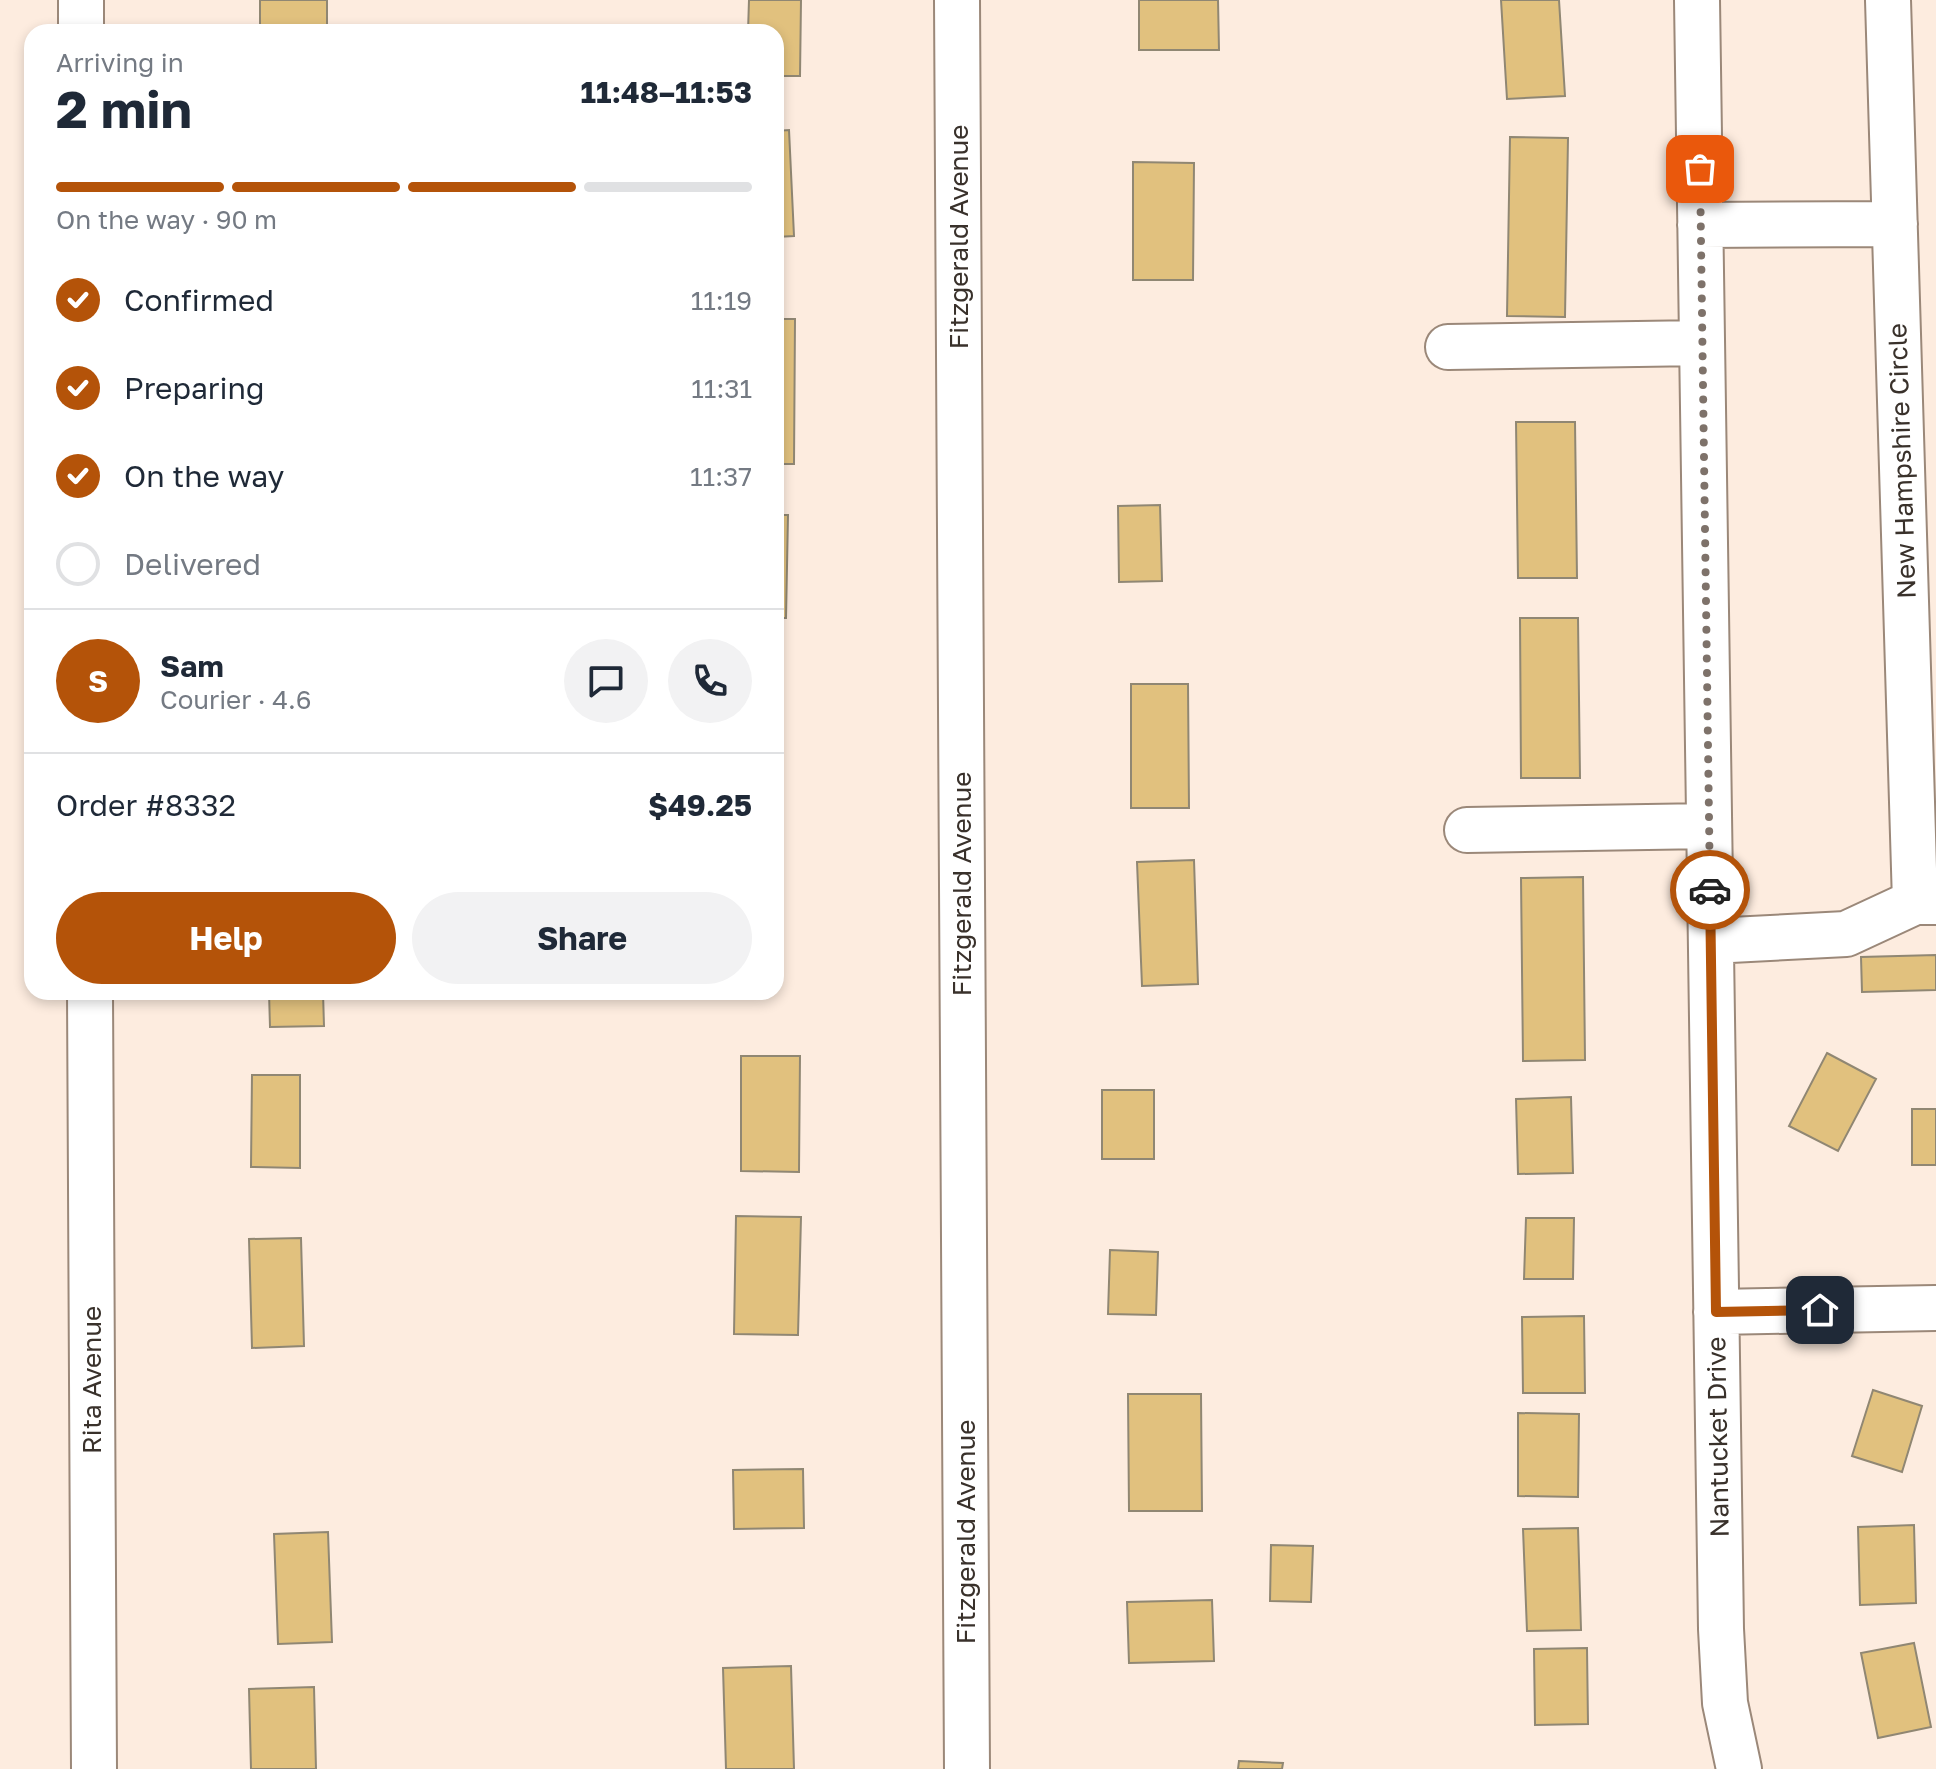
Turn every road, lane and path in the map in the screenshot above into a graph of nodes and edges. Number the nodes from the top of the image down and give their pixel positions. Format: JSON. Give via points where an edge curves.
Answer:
{"nodes":[{"id":1,"x":81,"y":0,"type":"edge"},
{"id":2,"x":957,"y":0,"type":"edge"},
{"id":3,"x":1697,"y":0,"type":"edge"},
{"id":4,"x":1888,"y":0,"type":"edge"},
{"id":5,"x":81,"y":24,"type":"edge"},
{"id":6,"x":1895,"y":224,"type":"junction"},
{"id":7,"x":1700,"y":225,"type":"junction"},
{"id":8,"x":1702,"y":343,"type":"junction"},
{"id":9,"x":1448,"y":347,"type":"dead end"},
{"id":10,"x":1709,"y":826,"type":"junction"},
{"id":11,"x":1467,"y":830,"type":"dead end"},
{"id":12,"x":1925,"y":902,"type":"edge"},
{"id":13,"x":1711,"y":941,"type":"junction"},
{"id":14,"x":90,"y":1000,"type":"edge"},
{"id":15,"x":1936,"y":1308,"type":"edge"},
{"id":16,"x":1716,"y":1312,"type":"junction"},
{"id":17,"x":94,"y":1769,"type":"edge"},
{"id":18,"x":967,"y":1769,"type":"edge"},
{"id":19,"x":1739,"y":1769,"type":"edge"}],
"edges":[{"from":1,"to":5,"type":"street"},
{"from":2,"to":18,"type":"street","name":"Fitzgerald Avenue"},
{"from":3,"to":7,"type":"street","name":"Nantucket Drive"},
{"from":4,"to":6,"type":"street","name":"New Hampshire Circle"},
{"from":6,"to":7,"type":"street"},
{"from":6,"to":12,"type":"street","name":"New Hampshire Circle"},
{"from":7,"to":8,"type":"street","name":"Nantucket Drive"},
{"from":8,"to":9,"type":"street"},
{"from":8,"to":10,"type":"street","name":"Nantucket Drive"},
{"from":10,"to":11,"type":"street"},
{"from":10,"to":13,"type":"street","name":"Nantucket Drive"},
{"from":12,"to":13,"type":"street","via":[[1846,934]]},
{"from":13,"to":16,"type":"street","name":"Nantucket Drive"},
{"from":14,"to":17,"type":"street","name":"Rita Avenue"},
{"from":15,"to":16,"type":"street"},
{"from":16,"to":19,"type":"street","name":"Nantucket Drive","via":[[1721,1629],[1725,1703]]}]}
